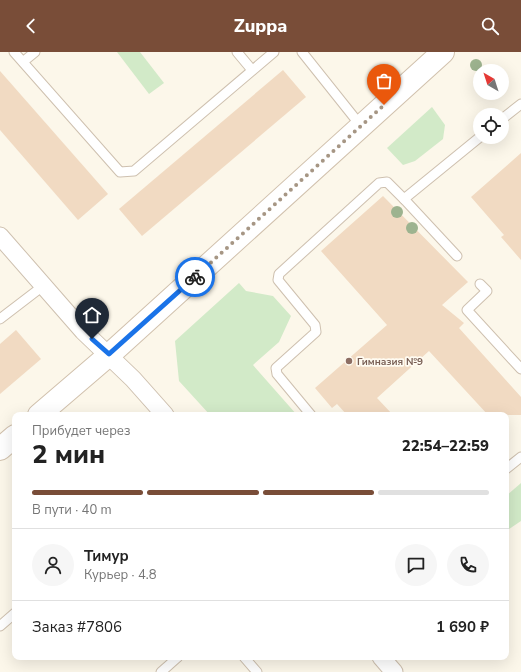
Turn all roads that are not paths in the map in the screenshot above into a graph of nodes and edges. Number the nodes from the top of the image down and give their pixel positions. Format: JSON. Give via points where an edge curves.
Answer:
{"nodes":[{"id":1,"x":14,"y":52,"type":"edge"},
{"id":2,"x":35,"y":52,"type":"edge"},
{"id":3,"x":237,"y":52,"type":"edge"},
{"id":4,"x":274,"y":52,"type":"edge"},
{"id":5,"x":302,"y":52,"type":"edge"},
{"id":6,"x":443,"y":52,"type":"edge"},
{"id":7,"x":24,"y":61,"type":"junction"},
{"id":8,"x":252,"y":70,"type":"junction"},
{"id":9,"x":521,"y":104,"type":"edge"},
{"id":10,"x":509,"y":113,"type":"edge"},
{"id":11,"x":361,"y":126,"type":"junction"},
{"id":12,"x":473,"y":143,"type":"edge"},
{"id":13,"x":404,"y":199,"type":"junction"},
{"id":14,"x":0,"y":236,"type":"edge"},
{"id":15,"x":457,"y":256,"type":"dead end"},
{"id":16,"x":480,"y":284,"type":"dead end"},
{"id":17,"x":43,"y":286,"type":"junction"},
{"id":18,"x":0,"y":319,"type":"edge"},
{"id":19,"x":109,"y":354,"type":"junction"},
{"id":20,"x":521,"y":369,"type":"edge"},
{"id":21,"x":42,"y":412,"type":"edge"},
{"id":22,"x":162,"y":412,"type":"edge"},
{"id":23,"x":309,"y":412,"type":"edge"},
{"id":24,"x":12,"y":439,"type":"edge"},
{"id":25,"x":0,"y":449,"type":"edge"},
{"id":26,"x":521,"y":457,"type":"edge"},
{"id":27,"x":509,"y":467,"type":"edge"},
{"id":28,"x":12,"y":616,"type":"edge"},
{"id":29,"x":0,"y":626,"type":"edge"},
{"id":30,"x":175,"y":660,"type":"edge"},
{"id":31,"x":247,"y":660,"type":"edge"},
{"id":32,"x":384,"y":660,"type":"edge"},
{"id":33,"x":161,"y":672,"type":"edge"},
{"id":34,"x":257,"y":672,"type":"edge"},
{"id":35,"x":394,"y":672,"type":"edge"}],
"edges":[{"from":1,"to":7,"type":"lane"},
{"from":2,"to":7,"type":"lane"},
{"from":3,"to":8,"type":"lane"},
{"from":4,"to":8,"type":"lane"},
{"from":5,"to":11,"type":"lane"},
{"from":6,"to":11,"type":"street"},
{"from":7,"to":8,"type":"lane","via":[[120,172],[134,171]]},
{"from":9,"to":10,"type":"lane"},
{"from":11,"to":19,"type":"street"},
{"from":12,"to":13,"type":"lane"},
{"from":13,"to":15,"type":"lane"},
{"from":13,"to":23,"type":"lane","via":[[387,182],[379,183],[279,274],[278,280],[315,325],[316,332],[276,368],[277,374]]},
{"from":14,"to":17,"type":"street"},
{"from":16,"to":20,"type":"lane","via":[[487,291],[468,310]]},
{"from":17,"to":18,"type":"lane"},
{"from":17,"to":19,"type":"street","via":[[83,331]]},
{"from":19,"to":21,"type":"street"},
{"from":19,"to":22,"type":"street"},
{"from":24,"to":25,"type":"street"},
{"from":26,"to":27,"type":"lane"},
{"from":28,"to":29,"type":"lane"},
{"from":30,"to":33,"type":"lane"},
{"from":31,"to":34,"type":"lane"},
{"from":32,"to":35,"type":"street"}]}
